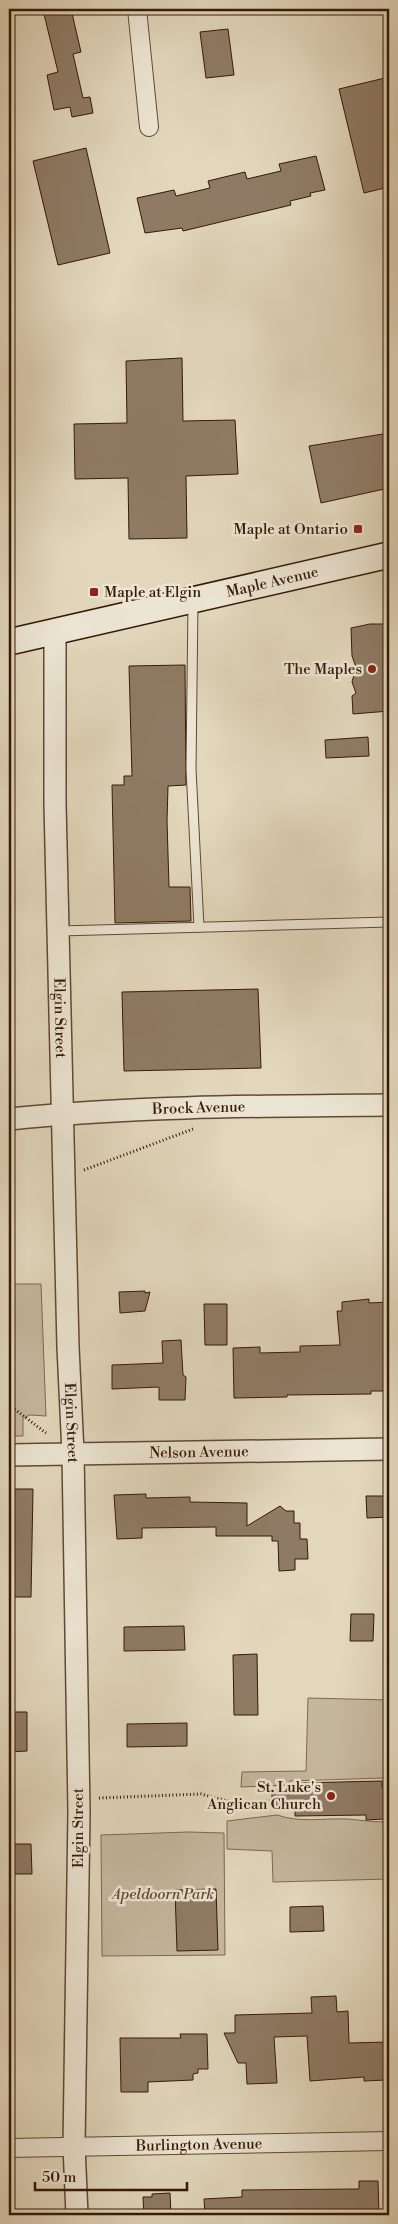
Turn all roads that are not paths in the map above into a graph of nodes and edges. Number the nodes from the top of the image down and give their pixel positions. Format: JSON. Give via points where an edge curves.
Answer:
{"nodes":[{"id":1,"x":137,"y":9,"type":"edge"},
{"id":2,"x":149,"y":127,"type":"dead end"},
{"id":3,"x":389,"y":555,"type":"edge"},
{"id":4,"x":193,"y":600,"type":"junction"},
{"id":5,"x":55,"y":632,"type":"junction"},
{"id":6,"x":9,"y":642,"type":"edge"},
{"id":7,"x":389,"y":922,"type":"edge"},
{"id":8,"x":199,"y":927,"type":"junction"},
{"id":9,"x":58,"y":931,"type":"junction"},
{"id":10,"x":389,"y":1105,"type":"edge"},
{"id":11,"x":64,"y":1113,"type":"junction"},
{"id":12,"x":9,"y":1118,"type":"edge"},
{"id":13,"x":389,"y":1449,"type":"edge"},
{"id":14,"x":73,"y":1452,"type":"junction"},
{"id":15,"x":9,"y":1455,"type":"edge"},
{"id":16,"x":389,"y":2141,"type":"edge"},
{"id":17,"x":74,"y":2146,"type":"junction"},
{"id":18,"x":9,"y":2148,"type":"edge"},
{"id":19,"x":77,"y":2215,"type":"edge"}],
"edges":[{"from":1,"to":2,"type":"street"},
{"from":3,"to":4,"type":"main road","name":"Maple Avenue"},
{"from":4,"to":5,"type":"main road","name":"Maple Avenue"},
{"from":4,"to":8,"type":"lane","via":[[191,769]]},
{"from":5,"to":6,"type":"main road","name":"Maple Avenue"},
{"from":5,"to":9,"type":"street","name":"Elgin Street"},
{"from":7,"to":8,"type":"lane"},
{"from":8,"to":9,"type":"lane"},
{"from":9,"to":11,"type":"street","name":"Elgin Street"},
{"from":10,"to":11,"type":"street","name":"Brock Avenue","via":[[284,1105]]},
{"from":11,"to":12,"type":"street","name":"Brock Avenue"},
{"from":11,"to":14,"type":"street","name":"Elgin Street"},
{"from":13,"to":14,"type":"street","name":"Nelson Avenue"},
{"from":14,"to":15,"type":"street","name":"Nelson Avenue"},
{"from":14,"to":17,"type":"street","name":"Elgin Street","via":[[79,1799]]},
{"from":16,"to":17,"type":"street","name":"Burlington Avenue"},
{"from":17,"to":18,"type":"street","name":"Burlington Avenue"},
{"from":17,"to":19,"type":"street","name":"Elgin Street"}]}
